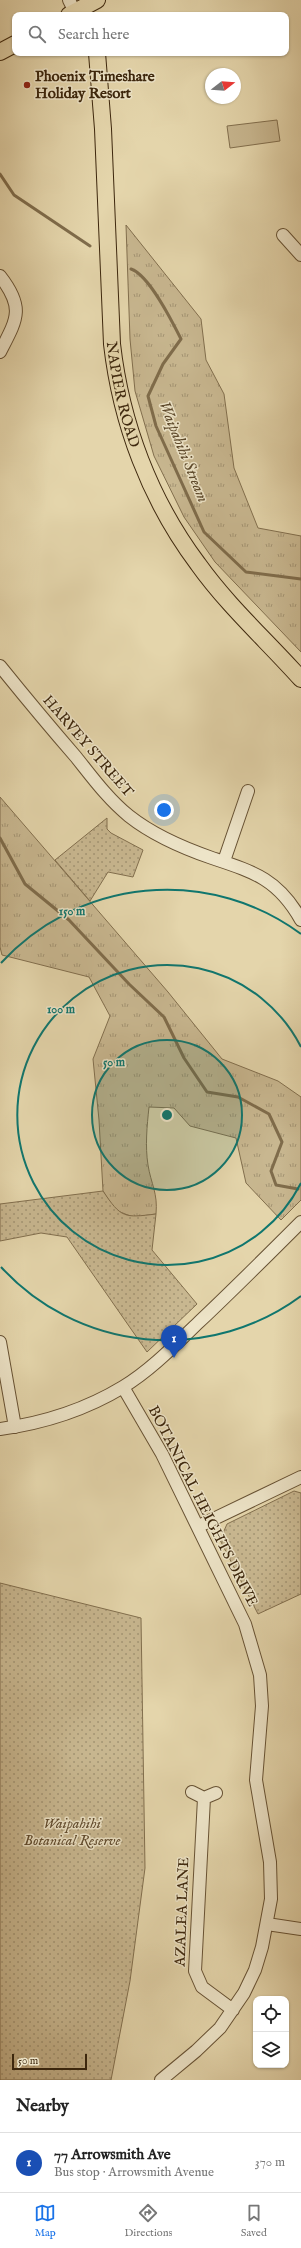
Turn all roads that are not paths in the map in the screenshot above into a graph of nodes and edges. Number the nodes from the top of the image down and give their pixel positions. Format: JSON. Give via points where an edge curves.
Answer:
{"nodes":[{"id":1,"x":12,"y":46,"type":"edge"},
{"id":2,"x":0,"y":52,"type":"edge"},
{"id":3,"x":97,"y":56,"type":"edge"},
{"id":4,"x":283,"y":235,"type":"dead end"},
{"id":5,"x":301,"y":255,"type":"edge"},
{"id":6,"x":0,"y":276,"type":"edge"},
{"id":7,"x":0,"y":352,"type":"edge"},
{"id":8,"x":0,"y":666,"type":"edge"},
{"id":9,"x":301,"y":679,"type":"edge"},
{"id":10,"x":248,"y":791,"type":"dead end"},
{"id":11,"x":224,"y":861,"type":"junction"},
{"id":12,"x":301,"y":920,"type":"edge"},
{"id":13,"x":301,"y":1222,"type":"edge"},
{"id":14,"x":0,"y":1342,"type":"edge"},
{"id":15,"x":123,"y":1387,"type":"junction"},
{"id":16,"x":16,"y":1427,"type":"junction"},
{"id":17,"x":0,"y":1429,"type":"edge"},
{"id":18,"x":301,"y":1477,"type":"edge"},
{"id":19,"x":199,"y":1526,"type":"junction"},
{"id":20,"x":192,"y":1792,"type":"dead end"},
{"id":21,"x":216,"y":1793,"type":"dead end"},
{"id":22,"x":204,"y":1798,"type":"junction"},
{"id":23,"x":267,"y":1924,"type":"junction"},
{"id":24,"x":301,"y":1929,"type":"edge"},
{"id":25,"x":233,"y":2010,"type":"junction"},
{"id":26,"x":161,"y":2080,"type":"edge"}],
"edges":[{"from":1,"to":2,"type":"main road"},
{"from":3,"to":9,"type":"main road","name":"NAPIER ROAD","via":[[103,129],[112,344],[116,375],[130,432],[158,502],[198,565],[232,606]]},
{"from":4,"to":5,"type":"street"},
{"from":6,"to":7,"type":"street","via":[[12,294],[17,316]]},
{"from":8,"to":11,"type":"street","name":"HARVEY STREET","via":[[107,795],[128,815],[151,831]]},
{"from":10,"to":11,"type":"street"},
{"from":11,"to":12,"type":"street","name":"HARVEY STREET","via":[[264,878],[292,904]]},
{"from":13,"to":15,"type":"street","via":[[171,1349]]},
{"from":14,"to":16,"type":"street"},
{"from":15,"to":16,"type":"street","via":[[72,1413]]},
{"from":15,"to":19,"type":"street","name":"BOTANICAL HEIGHTS DRIVE","via":[[162,1454]]},
{"from":16,"to":17,"type":"street"},
{"from":18,"to":19,"type":"street"},
{"from":19,"to":23,"type":"street","name":"BOTANICAL HEIGHTS DRIVE","via":[[245,1624],[260,1675],[262,1706],[256,1780],[270,1862],[271,1899]]},
{"from":20,"to":22,"type":"street"},
{"from":21,"to":22,"type":"street"},
{"from":22,"to":25,"type":"street","name":"AZALEA LANE","via":[[194,1971],[202,1987]]},
{"from":23,"to":24,"type":"street"},
{"from":23,"to":25,"type":"street","name":"BOTANICAL HEIGHTS DRIVE","via":[[255,1970]]},
{"from":25,"to":26,"type":"street","name":"BOTANICAL HEIGHTS DRIVE","via":[[220,2028]]}]}
